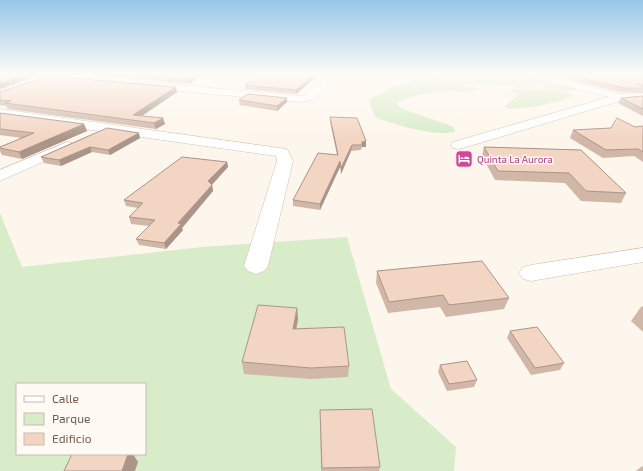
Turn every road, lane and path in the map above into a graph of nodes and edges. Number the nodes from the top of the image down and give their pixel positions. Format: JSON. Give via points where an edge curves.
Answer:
{"nodes":[{"id":1,"x":249,"y":95,"type":"edge"},
{"id":2,"x":312,"y":95,"type":"edge"},
{"id":3,"x":614,"y":95,"type":"edge"},
{"id":4,"x":622,"y":97,"type":"junction"},
{"id":5,"x":643,"y":97,"type":"edge"},
{"id":6,"x":643,"y":106,"type":"edge"},
{"id":7,"x":0,"y":113,"type":"edge"},
{"id":8,"x":107,"y":128,"type":"junction"},
{"id":9,"x":458,"y":145,"type":"dead end"},
{"id":10,"x":0,"y":176,"type":"edge"},
{"id":11,"x":643,"y":256,"type":"edge"},
{"id":12,"x":256,"y":266,"type":"dead end"},
{"id":13,"x":531,"y":273,"type":"dead end"}],
"edges":[{"from":1,"to":2,"type":"street","via":[[300,100]]},
{"from":3,"to":4,"type":"street"},
{"from":4,"to":5,"type":"street"},
{"from":4,"to":6,"type":"street"},
{"from":4,"to":9,"type":"street"},
{"from":7,"to":8,"type":"street"},
{"from":8,"to":10,"type":"street"},
{"from":8,"to":12,"type":"street","via":[[282,152],[286,161]]},
{"from":11,"to":13,"type":"street"}]}
